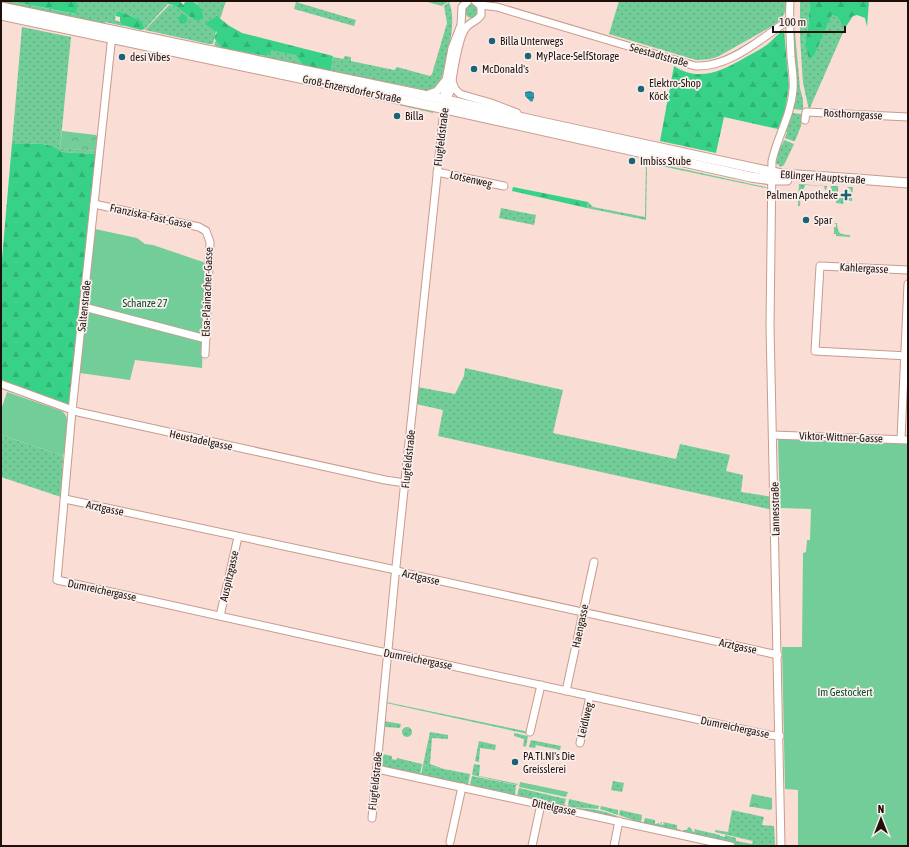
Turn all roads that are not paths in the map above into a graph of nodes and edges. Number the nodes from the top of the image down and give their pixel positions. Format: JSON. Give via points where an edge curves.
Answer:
{"nodes":[{"id":1,"x":468,"y":1,"type":"edge"},
{"id":2,"x":790,"y":1,"type":"edge"},
{"id":3,"x":478,"y":3,"type":"edge"},
{"id":4,"x":1,"y":7,"type":"edge"},
{"id":5,"x":503,"y":10,"type":"junction"},
{"id":6,"x":482,"y":13,"type":"junction"},
{"id":7,"x":1,"y":15,"type":"edge"},
{"id":8,"x":462,"y":15,"type":"junction"},
{"id":9,"x":789,"y":20,"type":"junction"},
{"id":10,"x":475,"y":21,"type":"junction"},
{"id":11,"x":112,"y":34,"type":"junction"},
{"id":12,"x":447,"y":74,"type":"junction"},
{"id":13,"x":452,"y":81,"type":"junction"},
{"id":14,"x":424,"y":96,"type":"junction"},
{"id":15,"x":445,"y":105,"type":"junction"},
{"id":16,"x":908,"y":117,"type":"edge"},
{"id":17,"x":805,"y":120,"type":"dead end"},
{"id":18,"x":541,"y":122,"type":"junction"},
{"id":19,"x":437,"y":172,"type":"junction"},
{"id":20,"x":772,"y":176,"type":"junction"},
{"id":21,"x":908,"y":183,"type":"edge"},
{"id":22,"x":504,"y":186,"type":"dead end"},
{"id":23,"x":94,"y":204,"type":"junction"},
{"id":24,"x":206,"y":231,"type":"joint"},
{"id":25,"x":908,"y":270,"type":"edge"},
{"id":26,"x":908,"y":284,"type":"edge"},
{"id":27,"x":84,"y":307,"type":"junction"},
{"id":28,"x":206,"y":339,"type":"junction"},
{"id":29,"x":205,"y":354,"type":"dead end"},
{"id":30,"x":906,"y":356,"type":"edge"},
{"id":31,"x":1,"y":384,"type":"edge"},
{"id":32,"x":72,"y":411,"type":"junction"},
{"id":33,"x":773,"y":435,"type":"junction"},
{"id":34,"x":904,"y":440,"type":"edge"},
{"id":35,"x":405,"y":483,"type":"junction"},
{"id":36,"x":65,"y":499,"type":"junction"},
{"id":37,"x":238,"y":537,"type":"junction"},
{"id":38,"x":594,"y":562,"type":"dead end"},
{"id":39,"x":396,"y":571,"type":"junction"},
{"id":40,"x":57,"y":580,"type":"joint"},
{"id":41,"x":583,"y":612,"type":"junction"},
{"id":42,"x":220,"y":616,"type":"junction"},
{"id":43,"x":388,"y":652,"type":"junction"},
{"id":44,"x":778,"y":655,"type":"junction"},
{"id":45,"x":541,"y":685,"type":"junction"},
{"id":46,"x":566,"y":691,"type":"junction"},
{"id":47,"x":590,"y":696,"type":"junction"},
{"id":48,"x":530,"y":732,"type":"dead end"},
{"id":49,"x":780,"y":736,"type":"junction"},
{"id":50,"x":580,"y":743,"type":"dead end"},
{"id":51,"x":377,"y":769,"type":"junction"},
{"id":52,"x":462,"y":787,"type":"junction"},
{"id":53,"x":541,"y":804,"type":"junction"},
{"id":54,"x":372,"y":818,"type":"dead end"},
{"id":55,"x":619,"y":821,"type":"junction"},
{"id":56,"x":450,"y":842,"type":"dead end"},
{"id":57,"x":697,"y":842,"type":"edge"},
{"id":58,"x":532,"y":846,"type":"edge"},
{"id":59,"x":614,"y":846,"type":"edge"},
{"id":60,"x":731,"y":846,"type":"edge"},
{"id":61,"x":781,"y":846,"type":"edge"}],
"edges":[{"from":1,"to":8,"type":"street","via":[[462,7]]},
{"from":2,"to":9,"type":"street"},
{"from":3,"to":5,"type":"street","name":"Seestadtstraße"},
{"from":3,"to":6,"type":"street","name":"Seestadtstraße"},
{"from":4,"to":11,"type":"main road","name":"Groß-Enzersdorfer Straße"},
{"from":5,"to":6,"type":"street","name":"Seestadtstraße"},
{"from":5,"to":9,"type":"street","name":"Seestadtstraße","via":[[695,66],[716,64],[729,58],[764,39]]},
{"from":6,"to":10,"type":"street"},
{"from":7,"to":11,"type":"main road","name":"Groß-Enzersdorfer Straße"},
{"from":8,"to":10,"type":"street","via":[[468,21]]},
{"from":8,"to":12,"type":"street"},
{"from":9,"to":20,"type":"street","name":"Lannesstraße","via":[[792,102],[775,149]]},
{"from":10,"to":13,"type":"street","via":[[469,23],[462,35]]},
{"from":11,"to":14,"type":"main road","name":"Groß-Enzersdorfer Straße"},
{"from":11,"to":15,"type":"main road","name":"Groß-Enzersdorfer Straße"},
{"from":11,"to":23,"type":"street","name":"Saltenstraße"},
{"from":12,"to":14,"type":"street","via":[[440,89]]},
{"from":12,"to":15,"type":"street"},
{"from":13,"to":15,"type":"street"},
{"from":13,"to":18,"type":"street","via":[[460,94]]},
{"from":14,"to":15,"type":"main road","name":"Groß-Enzersdorfer Straße"},
{"from":15,"to":18,"type":"main road","name":"Groß-Enzersdorfer Straße"},
{"from":15,"to":19,"type":"street","name":"Flugfeldstraße"},
{"from":15,"to":20,"type":"main road","name":"Groß-Enzersdorfer Straße","via":[[751,177]]},
{"from":16,"to":17,"type":"street","name":"Rosthorngasse","via":[[806,112]]},
{"from":18,"to":20,"type":"main road","name":"Groß-Enzersdorfer Straße"},
{"from":19,"to":22,"type":"street","name":"Lotsenweg"},
{"from":19,"to":35,"type":"street","name":"Flugfeldstraße"},
{"from":20,"to":21,"type":"main road","name":"Eßlinger Hauptstraße"},
{"from":20,"to":33,"type":"street","name":"Lannesstraße","via":[[770,326]]},
{"from":23,"to":24,"type":"street","name":"Franziska-Fast-Gasse","via":[[199,227]]},
{"from":23,"to":27,"type":"street","name":"Saltenstraße"},
{"from":24,"to":28,"type":"street","name":"Elsa-Plainacher-Gasse","via":[[210,242]]},
{"from":25,"to":30,"type":"street","name":"Kahlergasse","via":[[820,266],[816,351]]},
{"from":26,"to":30,"type":"street"},
{"from":27,"to":28,"type":"street"},
{"from":27,"to":32,"type":"street","name":"Saltenstraße"},
{"from":28,"to":29,"type":"street","name":"Elsa-Plainacher-Gasse"},
{"from":30,"to":34,"type":"street"},
{"from":31,"to":32,"type":"street","name":"Heustadelgasse"},
{"from":32,"to":35,"type":"street","name":"Heustadelgasse"},
{"from":32,"to":36,"type":"street","name":"Saltenstraße"},
{"from":33,"to":34,"type":"street","name":"Viktor-Wittner-Gasse"},
{"from":33,"to":44,"type":"street","name":"Lannesstraße"},
{"from":35,"to":39,"type":"street","name":"Flugfeldstraße"},
{"from":36,"to":37,"type":"street","name":"Arztgasse"},
{"from":36,"to":40,"type":"street","name":"Saltenstraße"},
{"from":37,"to":39,"type":"street","name":"Arztgasse"},
{"from":37,"to":42,"type":"street","name":"Auspitzgasse"},
{"from":38,"to":41,"type":"street","name":"Haengasse"},
{"from":39,"to":41,"type":"street","name":"Arztgasse"},
{"from":39,"to":43,"type":"street","name":"Flugfeldstraße"},
{"from":40,"to":42,"type":"street","name":"Dumreichergasse"},
{"from":41,"to":44,"type":"street","name":"Arztgasse"},
{"from":41,"to":46,"type":"street","name":"Haengasse"},
{"from":42,"to":43,"type":"street","name":"Dumreichergasse"},
{"from":43,"to":45,"type":"street","name":"Dumreichergasse"},
{"from":43,"to":51,"type":"street","name":"Flugfeldstraße"},
{"from":44,"to":49,"type":"street","name":"Lannesstraße"},
{"from":45,"to":46,"type":"street","name":"Dumreichergasse"},
{"from":45,"to":48,"type":"street"},
{"from":46,"to":47,"type":"street","name":"Dumreichergasse"},
{"from":47,"to":49,"type":"street","name":"Dumreichergasse"},
{"from":47,"to":50,"type":"street","name":"Leidlweg"},
{"from":49,"to":61,"type":"street","name":"Lannesstraße"},
{"from":51,"to":52,"type":"street","name":"Dittelgasse"},
{"from":51,"to":54,"type":"street","name":"Flugfeldstraße"},
{"from":52,"to":53,"type":"street","name":"Dittelgasse"},
{"from":52,"to":56,"type":"street"},
{"from":53,"to":55,"type":"street","name":"Dittelgasse"},
{"from":53,"to":58,"type":"street"},
{"from":55,"to":57,"type":"street","name":"Dittelgasse"},
{"from":55,"to":59,"type":"street"},
{"from":57,"to":60,"type":"street","name":"Dittelgasse"}]}
